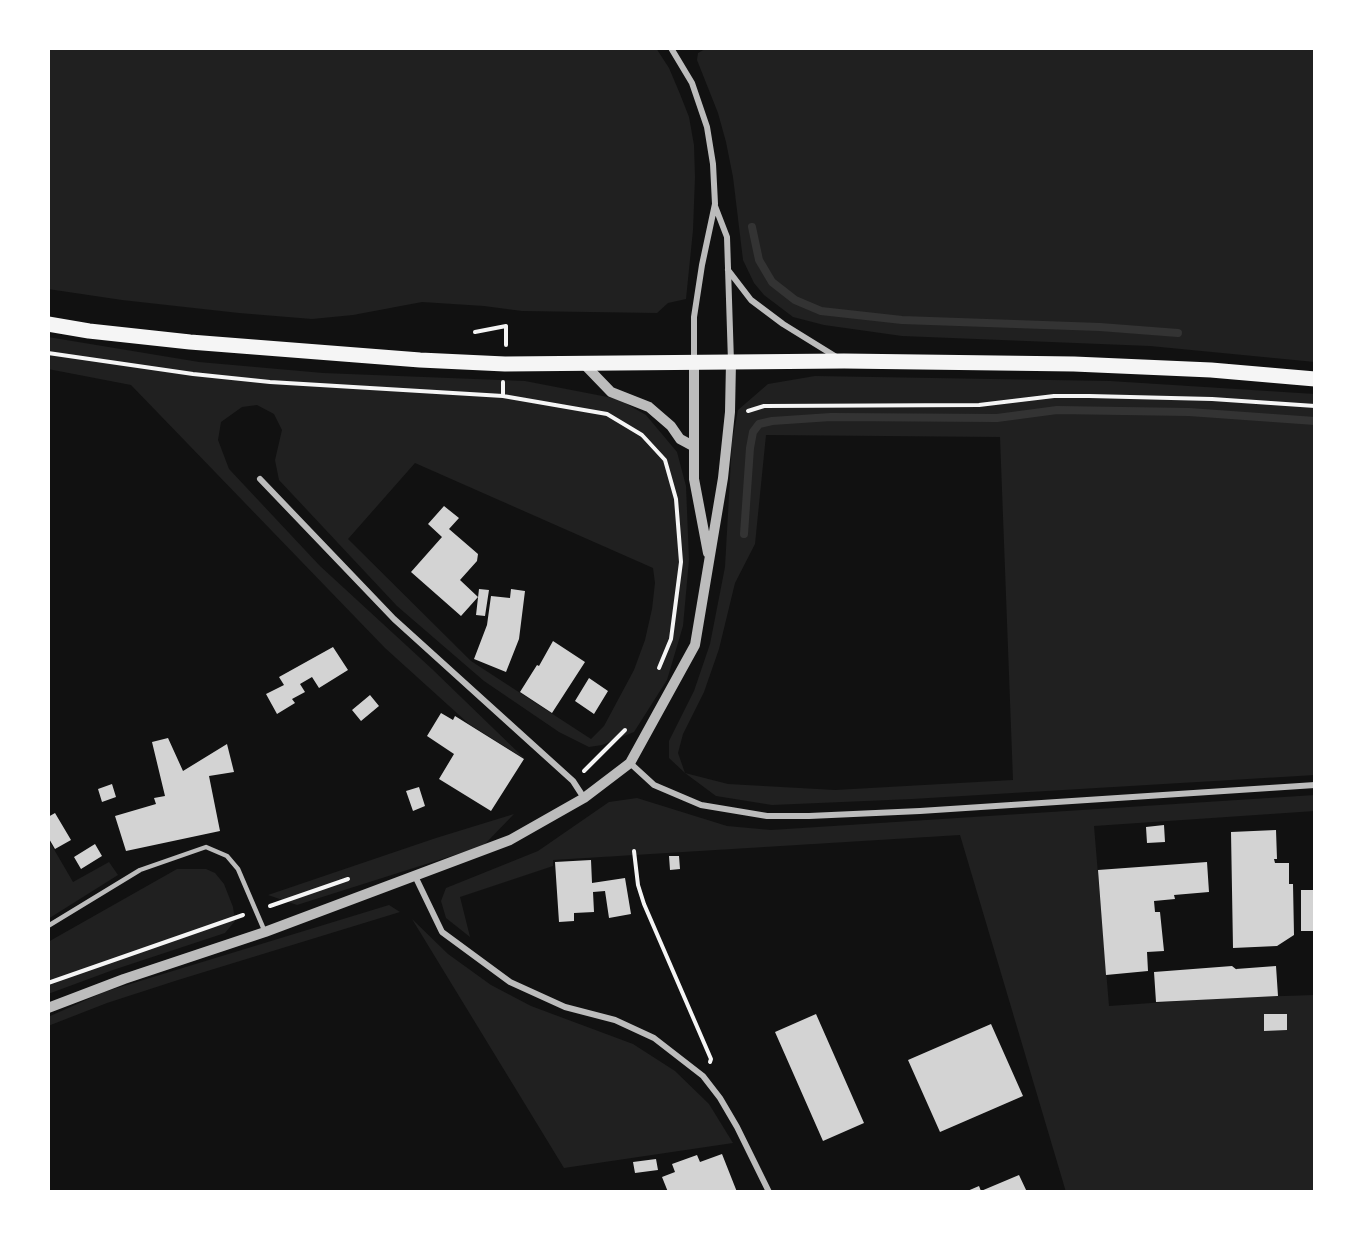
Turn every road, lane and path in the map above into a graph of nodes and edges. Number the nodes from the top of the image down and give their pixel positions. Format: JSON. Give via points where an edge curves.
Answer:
{"nodes":[{"id":1,"x":671,"y":48,"type":"edge"},
{"id":2,"x":715,"y":204,"type":"junction"},
{"id":3,"x":727,"y":269,"type":"junction"},
{"id":4,"x":48,"y":324,"type":"edge"},
{"id":5,"x":48,"y":353,"type":"edge"},
{"id":6,"x":844,"y":361,"type":"junction"},
{"id":7,"x":731,"y":362,"type":"junction"},
{"id":8,"x":583,"y":363,"type":"junction"},
{"id":9,"x":694,"y":363,"type":"junction"},
{"id":10,"x":1315,"y":379,"type":"edge"},
{"id":11,"x":980,"y":397,"type":"dead end"},
{"id":12,"x":979,"y":405,"type":"junction"},
{"id":13,"x":765,"y":406,"type":"dead end"},
{"id":14,"x":1315,"y":406,"type":"edge"},
{"id":15,"x":693,"y":446,"type":"junction"},
{"id":16,"x":260,"y":479,"type":"dead end"},
{"id":17,"x":710,"y":561,"type":"junction"},
{"id":18,"x":659,"y":669,"type":"dead end"},
{"id":19,"x":629,"y":724,"type":"dead end"},
{"id":20,"x":630,"y":763,"type":"junction"},
{"id":21,"x":573,"y":781,"type":"junction"},
{"id":22,"x":1315,"y":785,"type":"edge"},
{"id":23,"x":584,"y":798,"type":"junction"},
{"id":24,"x":634,"y":851,"type":"dead end"},
{"id":25,"x":415,"y":876,"type":"junction"},
{"id":26,"x":353,"y":877,"type":"dead end"},
{"id":27,"x":256,"y":910,"type":"junction"},
{"id":28,"x":48,"y":926,"type":"edge"},
{"id":29,"x":265,"y":932,"type":"junction"},
{"id":30,"x":48,"y":983,"type":"edge"},
{"id":31,"x":48,"y":1008,"type":"edge"},
{"id":32,"x":703,"y":1076,"type":"junction"},
{"id":33,"x":769,"y":1192,"type":"edge"}],
"edges":[{"from":1,"to":2,"type":"street","via":[[692,83],[707,128]]},
{"from":2,"to":3,"type":"street","via":[[727,237]]},
{"from":2,"to":9,"type":"street","via":[[694,316]]},
{"from":3,"to":6,"type":"street","via":[[751,300]]},
{"from":3,"to":7,"type":"street"},
{"from":4,"to":8,"type":"main road","via":[[142,338],[420,360]]},
{"from":5,"to":18,"type":"path","via":[[270,382],[502,396],[607,414],[642,435],[665,460],[676,500],[681,562],[671,639]]},
{"from":6,"to":7,"type":"main road"},
{"from":6,"to":10,"type":"main road","via":[[1074,364]]},
{"from":7,"to":9,"type":"main road"},
{"from":7,"to":17,"type":"street","via":[[730,412]]},
{"from":8,"to":9,"type":"main road"},
{"from":8,"to":15,"type":"street","via":[[611,392],[649,407],[680,439]]},
{"from":9,"to":15,"type":"street"},
{"from":11,"to":12,"type":"path"},
{"from":12,"to":13,"type":"path"},
{"from":12,"to":14,"type":"path","via":[[1089,396]]},
{"from":15,"to":17,"type":"street","via":[[694,479]]},
{"from":16,"to":21,"type":"street","via":[[394,619]]},
{"from":17,"to":20,"type":"street","via":[[695,645]]},
{"from":19,"to":21,"type":"path"},
{"from":20,"to":22,"type":"street","via":[[654,785],[701,805],[767,816],[920,811]]},
{"from":20,"to":23,"type":"street"},
{"from":21,"to":23,"type":"street"},
{"from":23,"to":25,"type":"street","via":[[510,840]]},
{"from":24,"to":32,"type":"path","via":[[644,904],[711,1059]]},
{"from":25,"to":29,"type":"street"},
{"from":25,"to":32,"type":"street","via":[[442,932],[510,982],[565,1007],[615,1020],[654,1038]]},
{"from":26,"to":27,"type":"path"},
{"from":27,"to":28,"type":"lane","via":[[238,869],[227,856],[206,847],[140,870]]},
{"from":27,"to":29,"type":"lane"},
{"from":27,"to":30,"type":"path"},
{"from":29,"to":31,"type":"street"},
{"from":32,"to":33,"type":"street","via":[[737,1126]]}]}
